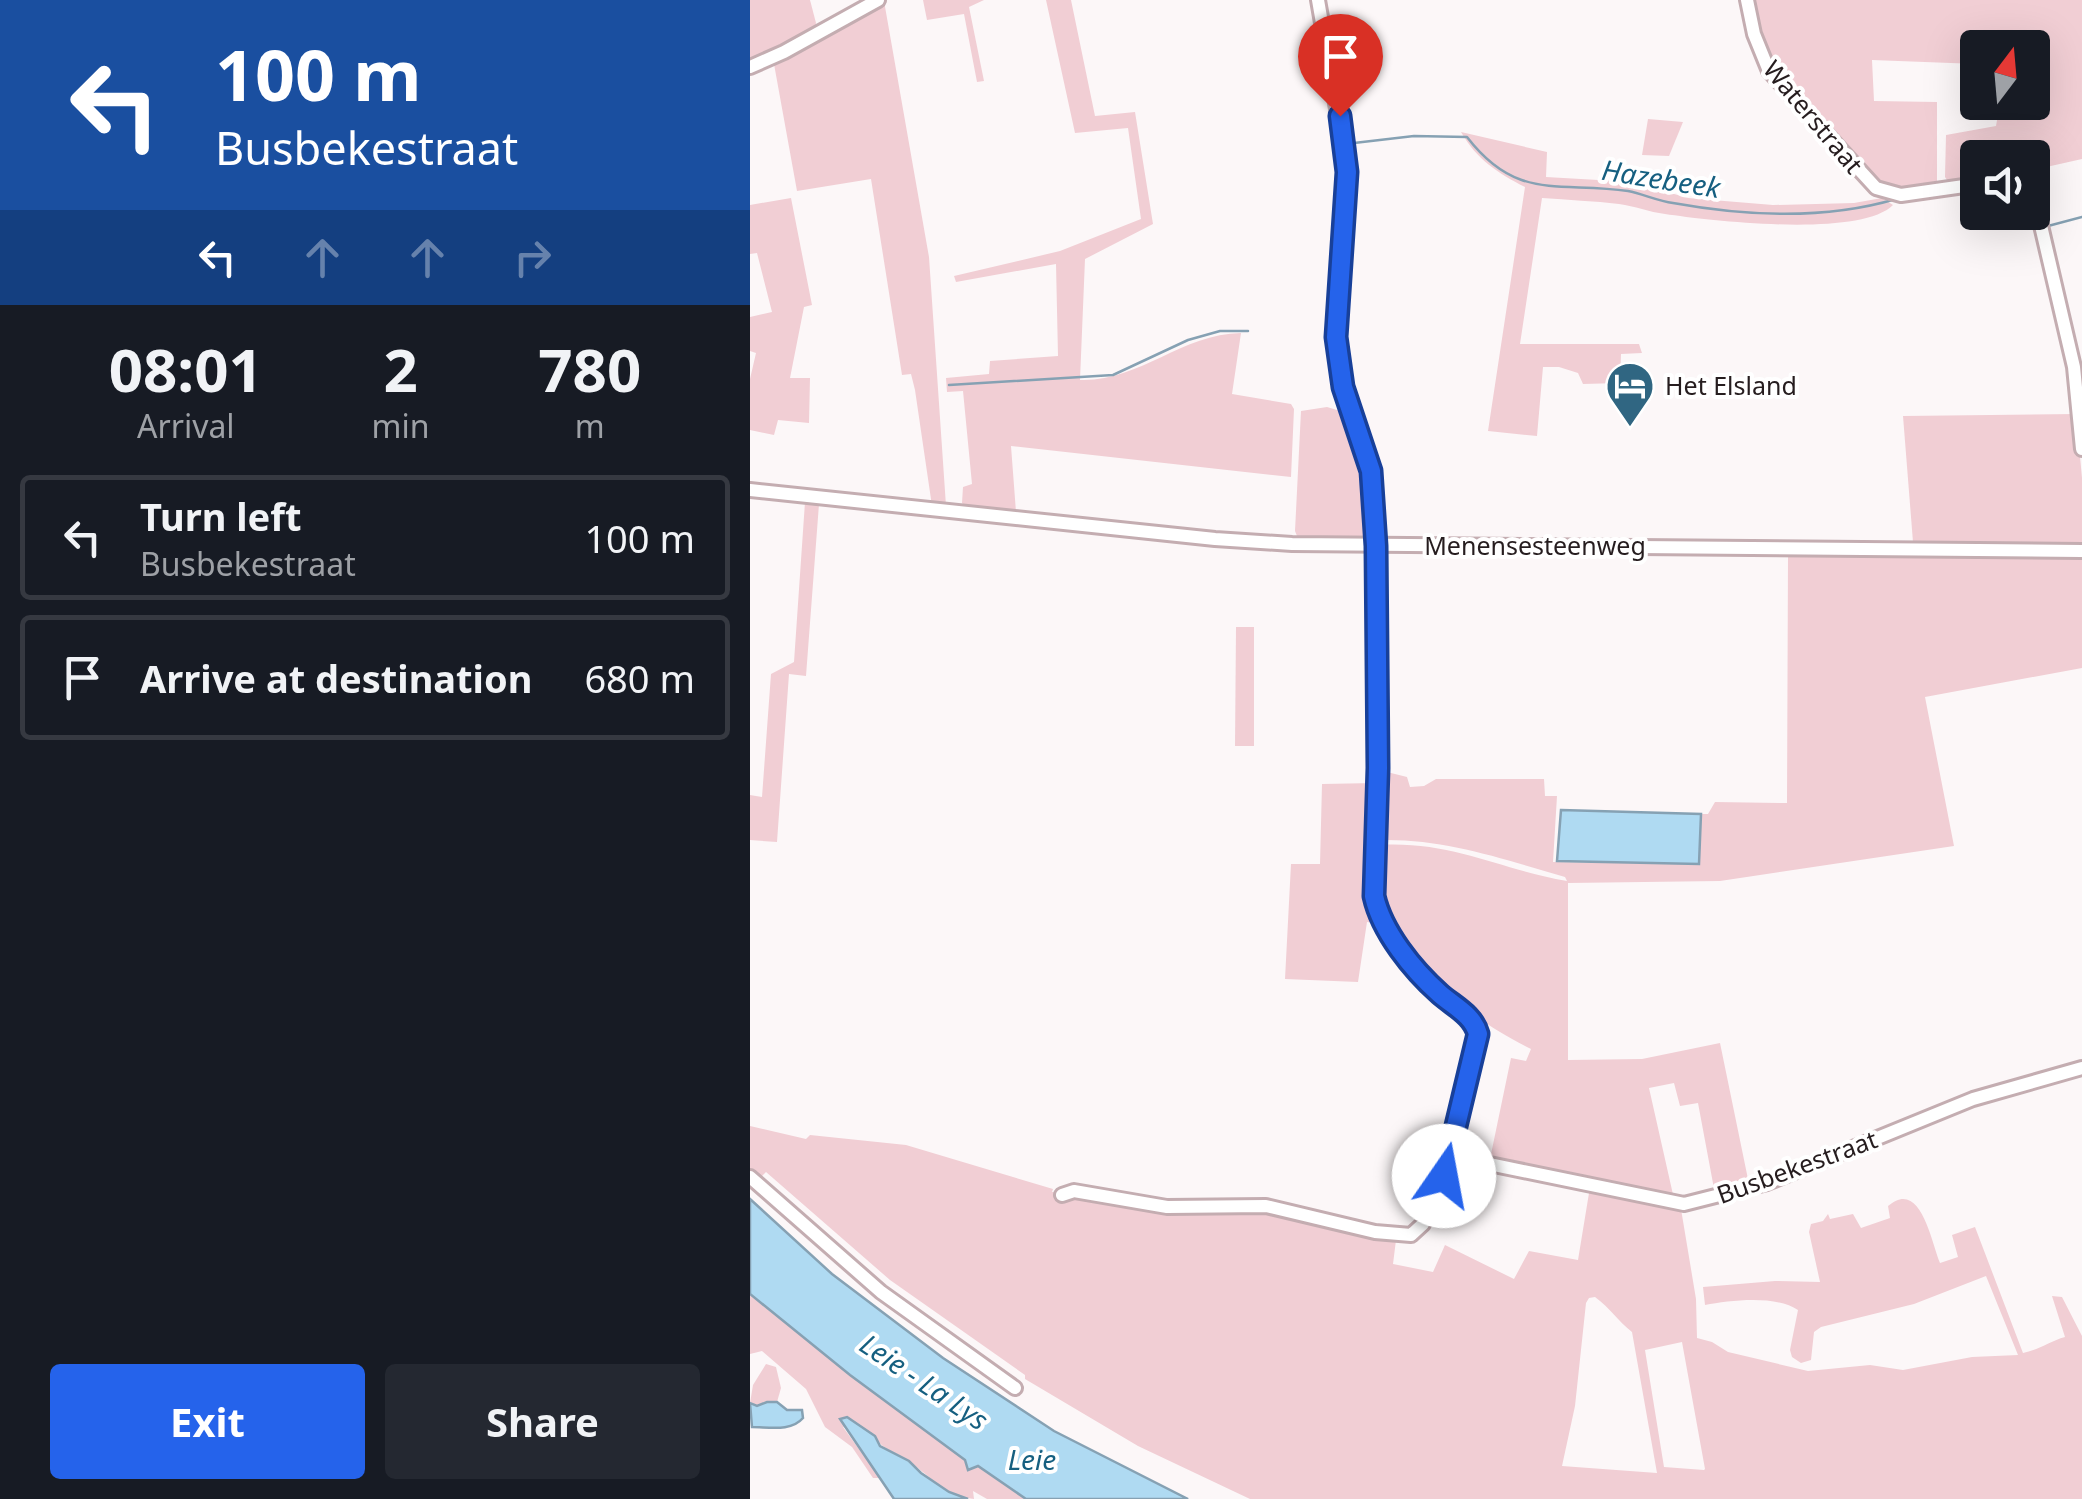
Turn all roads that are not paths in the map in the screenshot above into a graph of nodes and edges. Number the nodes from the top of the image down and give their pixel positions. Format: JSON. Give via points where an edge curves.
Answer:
{"nodes":[{"id":1,"x":878,"y":0,"type":"edge"},
{"id":2,"x":1318,"y":0,"type":"edge"},
{"id":3,"x":1747,"y":0,"type":"edge"},
{"id":4,"x":750,"y":67,"type":"edge"},
{"id":5,"x":1960,"y":187,"type":"edge"},
{"id":6,"x":2042,"y":230,"type":"edge"},
{"id":7,"x":2082,"y":448,"type":"edge"},
{"id":8,"x":750,"y":490,"type":"edge"},
{"id":9,"x":1376,"y":546,"type":"junction"},
{"id":10,"x":2082,"y":551,"type":"edge"},
{"id":11,"x":2082,"y":1068,"type":"edge"},
{"id":12,"x":1450,"y":1148,"type":"junction"},
{"id":13,"x":750,"y":1177,"type":"edge"},
{"id":14,"x":1062,"y":1196,"type":"dead end"},
{"id":15,"x":1015,"y":1388,"type":"dead end"}],
"edges":[{"from":1,"to":4,"type":"street"},
{"from":2,"to":9,"type":"street","via":[[1346,160],[1336,337],[1343,387],[1371,471]]},
{"from":3,"to":5,"type":"street","name":"Waterstraat","via":[[1769,72],[1868,182],[1901,195]]},
{"from":6,"to":7,"type":"street","via":[[2074,367]]},
{"from":8,"to":9,"type":"street","name":"Menensesteenweg","via":[[1215,539]]},
{"from":9,"to":10,"type":"street","name":"Menensesteenweg"},
{"from":9,"to":12,"type":"street","via":[[1374,896],[1401,948],[1438,993],[1474,1021],[1477,1046]]},
{"from":11,"to":12,"type":"street","name":"Busbekestraat","via":[[1973,1099],[1767,1183],[1684,1204],[1465,1158]]},
{"from":12,"to":14,"type":"street","via":[[1423,1224],[1403,1237],[1266,1206],[1167,1207],[1074,1191]]},
{"from":13,"to":15,"type":"street","via":[[880,1292]]}]}
